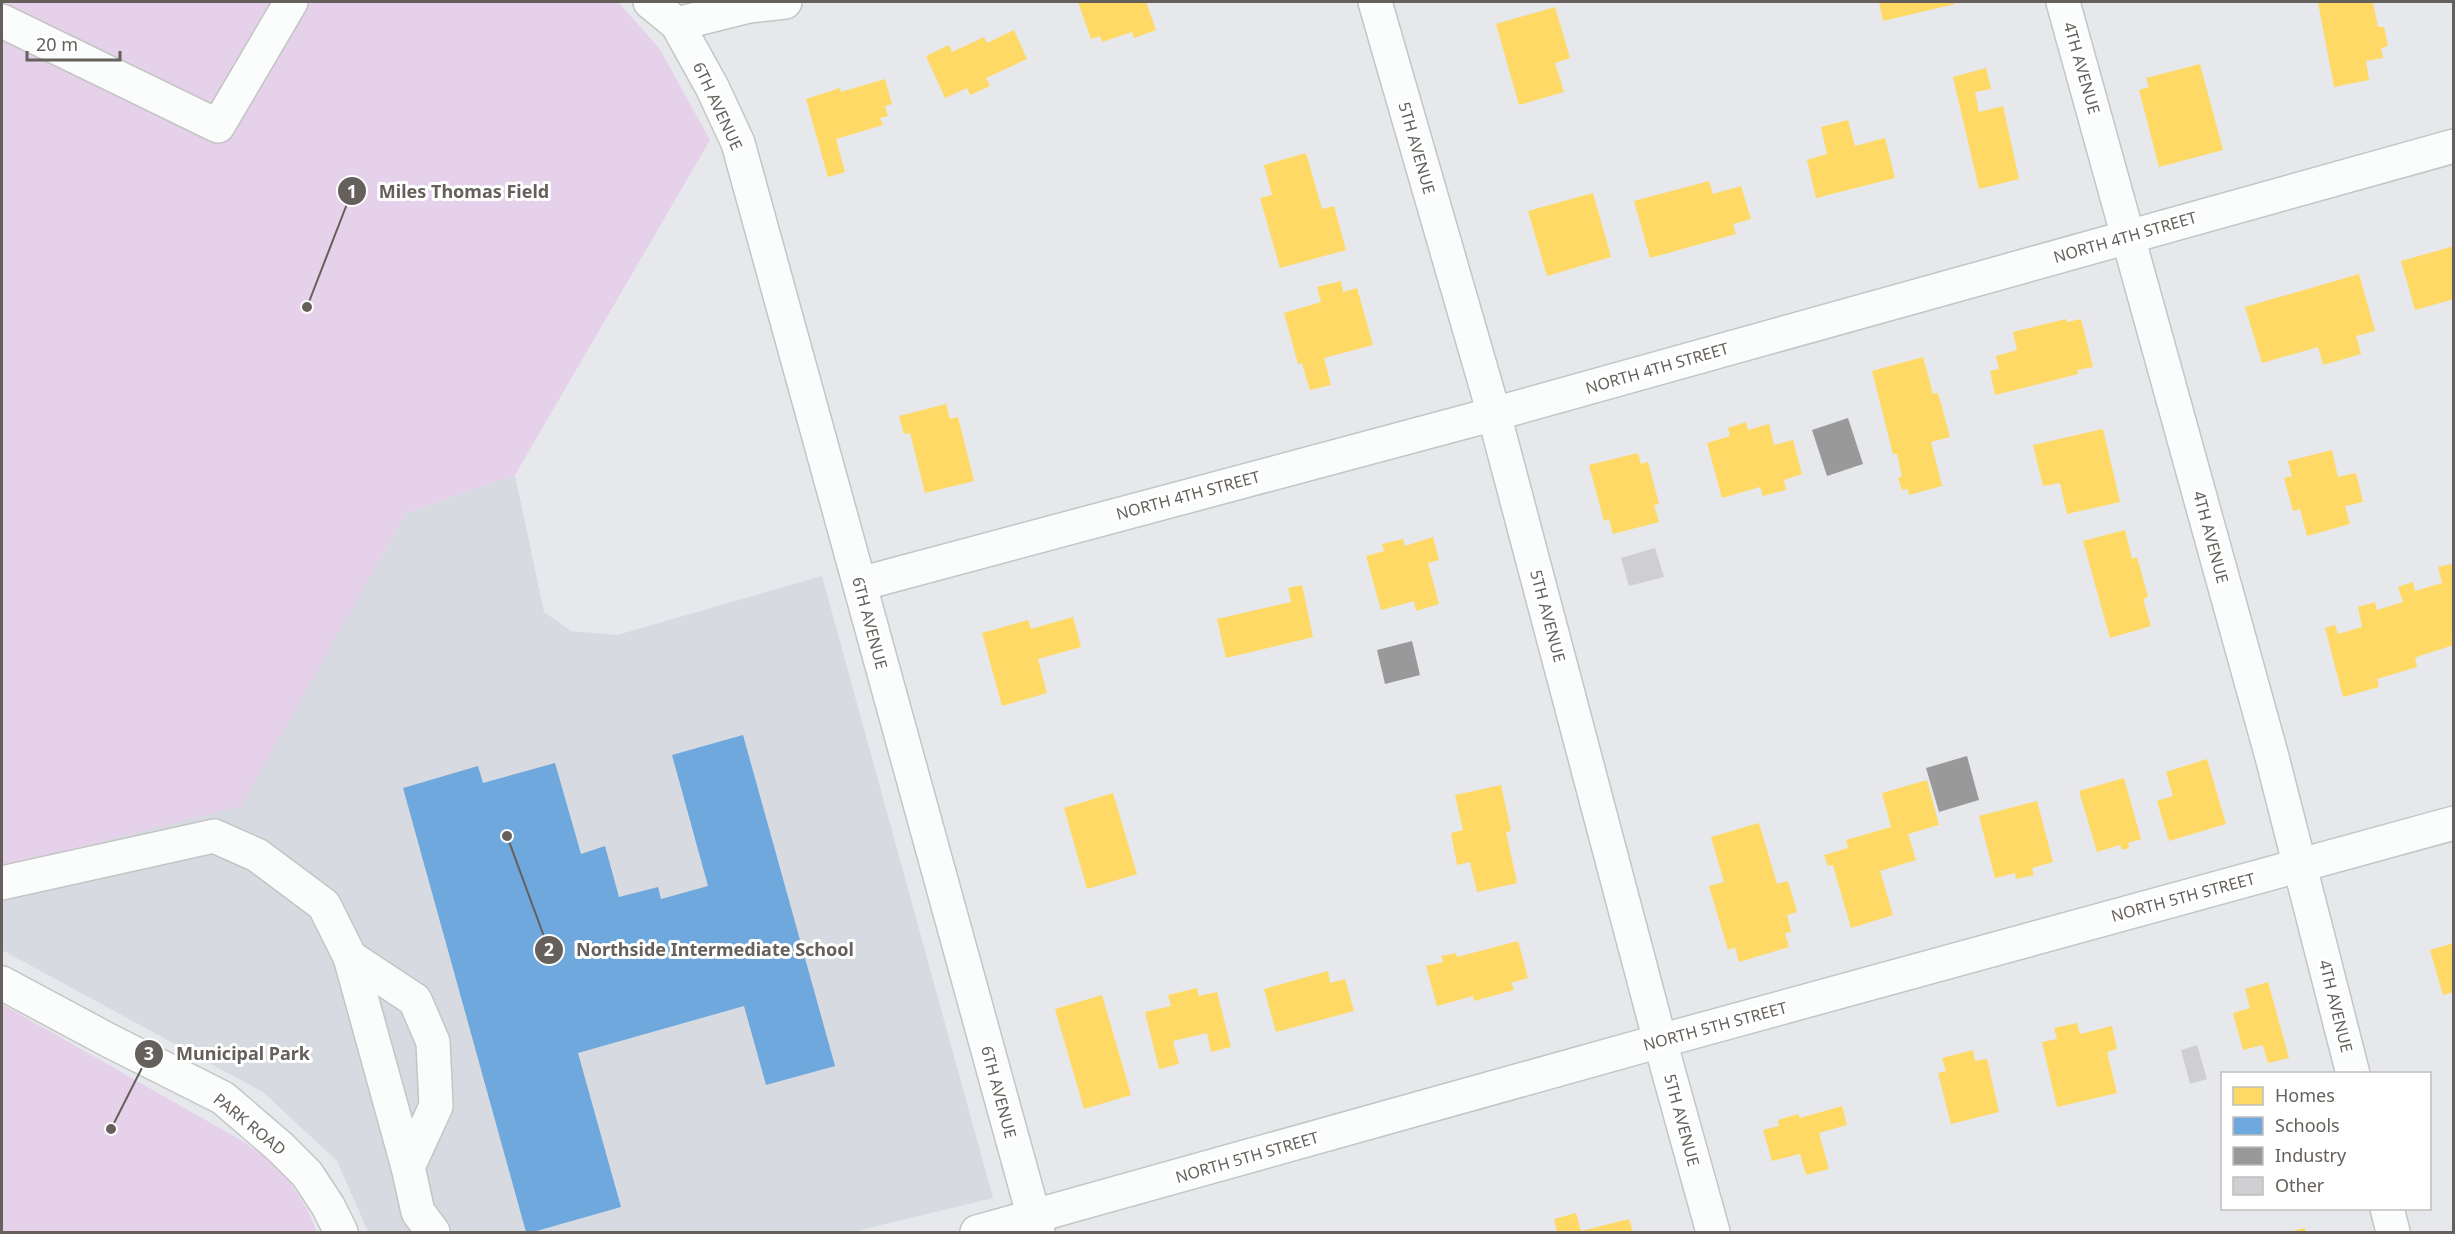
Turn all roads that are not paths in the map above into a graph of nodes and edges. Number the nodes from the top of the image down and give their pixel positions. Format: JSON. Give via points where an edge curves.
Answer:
{"nodes":[{"id":1,"x":291,"y":2,"type":"edge"},
{"id":2,"x":650,"y":2,"type":"edge"},
{"id":3,"x":785,"y":2,"type":"edge"},
{"id":4,"x":1375,"y":2,"type":"edge"},
{"id":5,"x":2063,"y":2,"type":"edge"},
{"id":6,"x":2,"y":21,"type":"edge"},
{"id":7,"x":677,"y":24,"type":"junction"},
{"id":8,"x":2454,"y":146,"type":"edge"},
{"id":9,"x":2129,"y":236,"type":"junction"},
{"id":10,"x":1494,"y":414,"type":"junction"},
{"id":11,"x":860,"y":584,"type":"junction"},
{"id":12,"x":2454,"y":823,"type":"edge"},
{"id":13,"x":2300,"y":865,"type":"junction"},
{"id":14,"x":2,"y":883,"type":"edge"},
{"id":15,"x":350,"y":957,"type":"junction"},
{"id":16,"x":2,"y":983,"type":"edge"},
{"id":17,"x":1660,"y":1041,"type":"junction"},
{"id":18,"x":2352,"y":1072,"type":"edge"},
{"id":19,"x":408,"y":1167,"type":"junction"},
{"id":20,"x":2387,"y":1210,"type":"edge"},
{"id":21,"x":1036,"y":1225,"type":"edge"},
{"id":22,"x":341,"y":1233,"type":"edge"},
{"id":23,"x":433,"y":1233,"type":"edge"},
{"id":24,"x":977,"y":1233,"type":"edge"},
{"id":25,"x":1713,"y":1233,"type":"edge"},
{"id":26,"x":2393,"y":1233,"type":"edge"}],
"edges":[{"from":1,"to":6,"type":"street","via":[[218,126]]},
{"from":2,"to":7,"type":"street"},
{"from":3,"to":7,"type":"street","via":[[749,6]]},
{"from":4,"to":10,"type":"street","name":"5TH AVENUE"},
{"from":5,"to":9,"type":"street","name":"4TH AVENUE"},
{"from":7,"to":11,"type":"street","name":"6TH AVENUE","via":[[738,143]]},
{"from":8,"to":9,"type":"street","name":"NORTH 4TH STREET"},
{"from":9,"to":10,"type":"street","name":"NORTH 4TH STREET"},
{"from":9,"to":13,"type":"street","name":"4TH AVENUE"},
{"from":10,"to":11,"type":"street","name":"NORTH 4TH STREET"},
{"from":10,"to":17,"type":"street","name":"5TH AVENUE"},
{"from":11,"to":21,"type":"street","name":"6TH AVENUE"},
{"from":12,"to":13,"type":"street","name":"NORTH 5TH STREET"},
{"from":13,"to":17,"type":"street","name":"NORTH 5TH STREET"},
{"from":13,"to":18,"type":"street","name":"4TH AVENUE"},
{"from":14,"to":15,"type":"street","via":[[214,836],[257,855],[324,905]]},
{"from":15,"to":19,"type":"street"},
{"from":15,"to":19,"type":"street","via":[[415,1000],[433,1042],[436,1106]]},
{"from":16,"to":22,"type":"street","name":"PARK ROAD","via":[[223,1098],[307,1174]]},
{"from":17,"to":21,"type":"street","name":"NORTH 5TH STREET"},
{"from":17,"to":25,"type":"street","name":"5TH AVENUE"},
{"from":19,"to":23,"type":"street","via":[[418,1212]]},
{"from":20,"to":26,"type":"street"},
{"from":21,"to":24,"type":"street","name":"NORTH 5TH STREET"}]}
